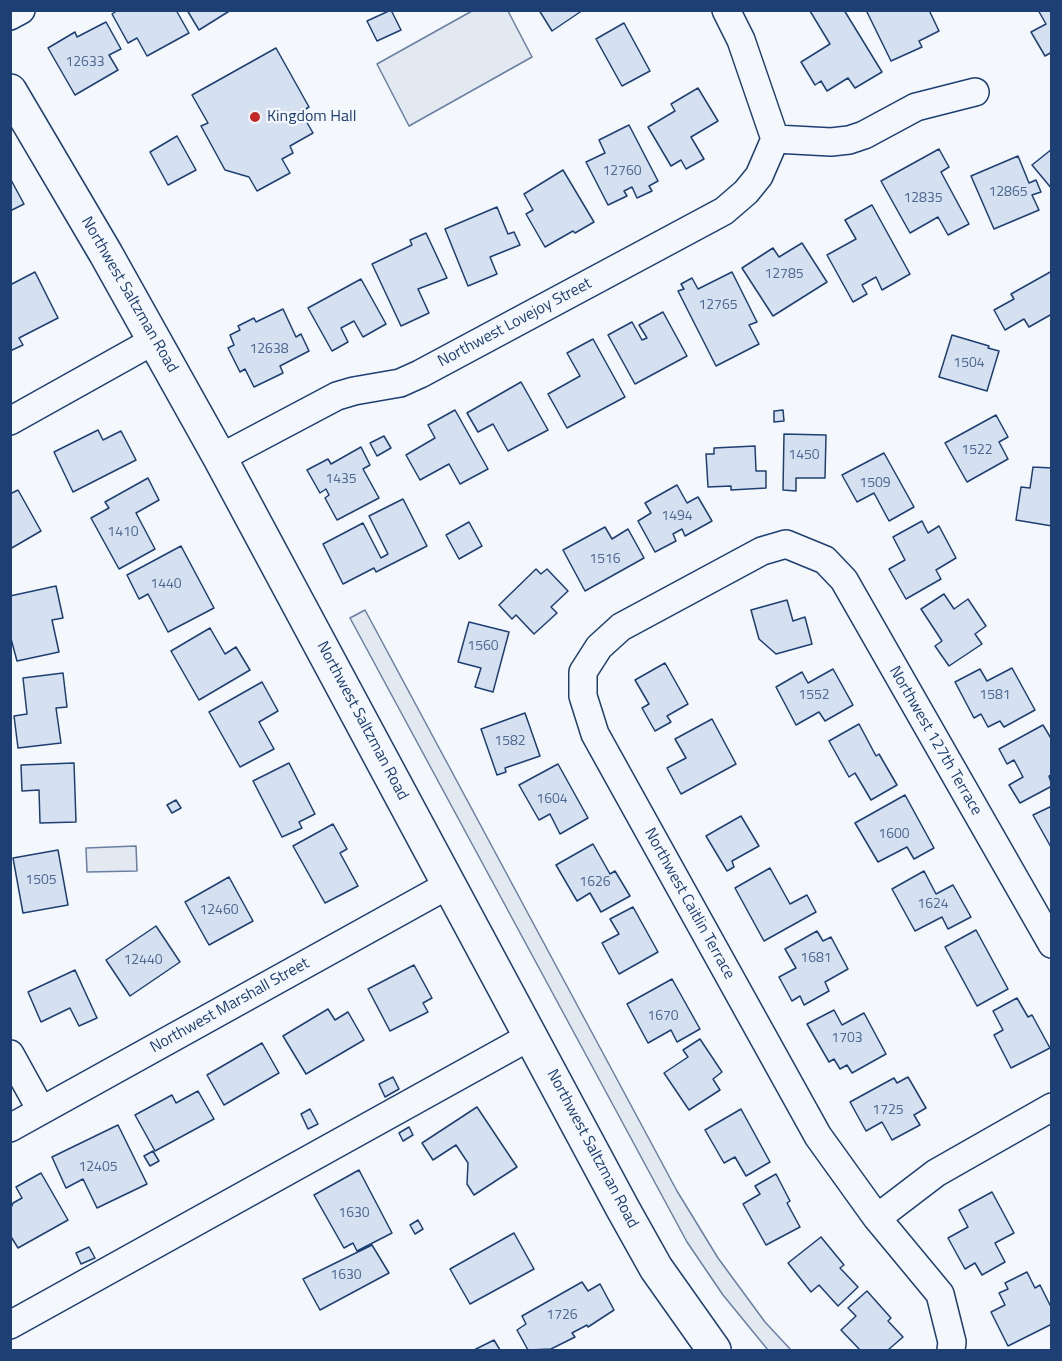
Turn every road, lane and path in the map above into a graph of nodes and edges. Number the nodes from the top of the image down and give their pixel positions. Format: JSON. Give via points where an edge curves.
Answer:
{"nodes":[{"id":1,"x":21,"y":10,"type":"edge"},
{"id":2,"x":726,"y":10,"type":"edge"},
{"id":3,"x":10,"y":16,"type":"edge"},
{"id":4,"x":10,"y":91,"type":"edge"},
{"id":5,"x":975,"y":92,"type":"dead end"},
{"id":6,"x":774,"y":140,"type":"junction"},
{"id":7,"x":154,"y":340,"type":"junction"},
{"id":8,"x":10,"y":421,"type":"edge"},
{"id":9,"x":220,"y":458,"type":"junction"},
{"id":10,"x":805,"y":550,"type":"joint"},
{"id":11,"x":450,"y":884,"type":"junction"},
{"id":12,"x":1052,"y":944,"type":"edge"},
{"id":13,"x":531,"y":1036,"type":"junction"},
{"id":14,"x":10,"y":1054,"type":"edge"},
{"id":15,"x":1052,"y":1107,"type":"edge"},
{"id":16,"x":41,"y":1110,"type":"junction"},
{"id":17,"x":10,"y":1128,"type":"edge"},
{"id":18,"x":877,"y":1218,"type":"junction"},
{"id":19,"x":10,"y":1325,"type":"edge"},
{"id":20,"x":714,"y":1350,"type":"edge"},
{"id":21,"x":951,"y":1350,"type":"edge"}],
"edges":[{"from":1,"to":3,"type":"street"},
{"from":2,"to":6,"type":"street","via":[[741,40]]},
{"from":4,"to":7,"type":"main road","name":"Northwest Saltzman Road"},
{"from":5,"to":6,"type":"street","via":[[916,107],[849,140]]},
{"from":6,"to":9,"type":"street","name":"Northwest Lovejoy Street","via":[[759,176],[724,211],[420,374],[400,383],[337,396]]},
{"from":7,"to":8,"type":"street"},
{"from":7,"to":9,"type":"main road","name":"Northwest Saltzman Road"},
{"from":9,"to":11,"type":"main road","name":"Northwest Saltzman Road"},
{"from":10,"to":12,"type":"street","name":"Northwest 127th Terrace","via":[[825,560],[844,580]]},
{"from":10,"to":18,"type":"street","name":"Northwest Caitlin Terrace","via":[[786,544],[762,551],[621,627],[599,647],[583,672],[583,696],[595,734],[818,1136]]},
{"from":11,"to":13,"type":"main road","name":"Northwest Saltzman Road"},
{"from":11,"to":16,"type":"street","name":"Northwest Marshall Street"},
{"from":13,"to":19,"type":"street"},
{"from":13,"to":20,"type":"main road","name":"Northwest Saltzman Road","via":[[656,1268]]},
{"from":14,"to":16,"type":"street"},
{"from":15,"to":18,"type":"street","via":[[936,1173]]},
{"from":16,"to":17,"type":"street","name":"Northwest Marshall Street"},
{"from":18,"to":21,"type":"street","name":"Northwest Caitlin Terrace","via":[[940,1294]]}]}
